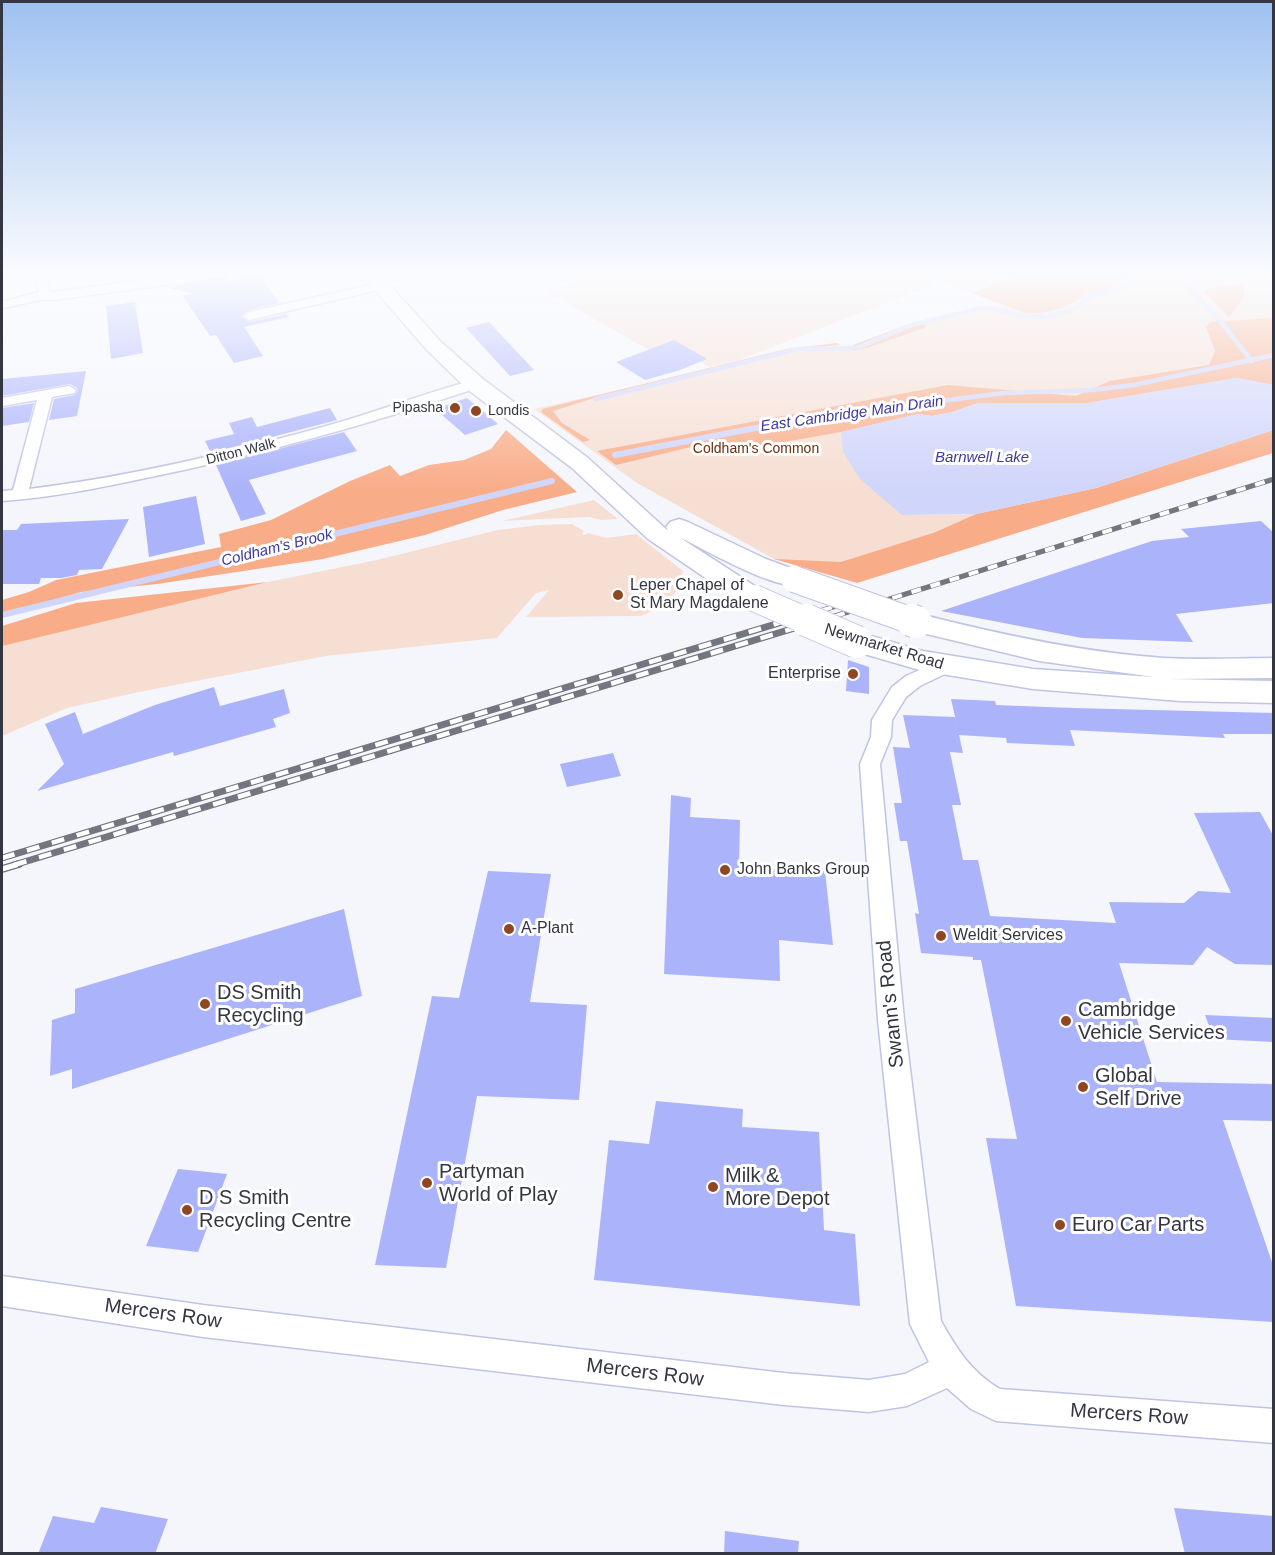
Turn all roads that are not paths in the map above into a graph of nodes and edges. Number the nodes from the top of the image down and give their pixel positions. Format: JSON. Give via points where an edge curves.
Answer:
{"nodes":[{"id":1,"x":433,"y":345,"type":"edge"},
{"id":2,"x":475,"y":384,"type":"junction"},
{"id":3,"x":69,"y":390,"type":"dead end"},
{"id":4,"x":46,"y":393,"type":"junction"},
{"id":5,"x":2,"y":402,"type":"edge"},
{"id":6,"x":609,"y":488,"type":"junction"},
{"id":7,"x":20,"y":494,"type":"junction"},
{"id":8,"x":2,"y":496,"type":"edge"},
{"id":9,"x":757,"y":565,"type":"junction"},
{"id":10,"x":744,"y":592,"type":"junction"},
{"id":11,"x":944,"y":666,"type":"junction"},
{"id":12,"x":1274,"y":668,"type":"edge"},
{"id":13,"x":1274,"y":692,"type":"edge"},
{"id":14,"x":2,"y":1291,"type":"edge"},
{"id":15,"x":950,"y":1369,"type":"junction"},
{"id":16,"x":1274,"y":1426,"type":"edge"}],
"edges":[{"from":1,"to":2,"type":"main road","name":"Newmarket Road"},
{"from":2,"to":6,"type":"main road","name":"Newmarket Road"},
{"from":2,"to":7,"type":"street","name":"Ditton Walk","via":[[373,417],[172,469]]},
{"from":3,"to":4,"type":"street"},
{"from":4,"to":5,"type":"street"},
{"from":4,"to":7,"type":"street"},
{"from":6,"to":9,"type":"main road","name":"Newmarket Road"},
{"from":6,"to":10,"type":"main road","name":"Newmarket Road","via":[[657,534]]},
{"from":7,"to":8,"type":"street","name":"Ditton Walk"},
{"from":9,"to":10,"type":"main road","via":[[740,566],[730,574]]},
{"from":9,"to":12,"type":"main road","name":"Newmarket Road","bridge":true,"via":[[916,622],[1010,645],[1165,668]]},
{"from":10,"to":11,"type":"main road","name":"Newmarket Road","bridge":true,"via":[[857,642]]},
{"from":11,"to":13,"type":"main road","name":"Newmarket Road","via":[[1033,679],[1198,692]]},
{"from":11,"to":15,"type":"street","name":"Swann's Road","via":[[898,692],[882,720],[882,737],[870,764],[891,1020],[926,1324]]},
{"from":14,"to":15,"type":"street","name":"Mercers Row","via":[[203,1321],[816,1392],[869,1396],[907,1390]]},
{"from":15,"to":16,"type":"street","name":"Mercers Row","via":[[977,1396],[996,1406]]}]}
